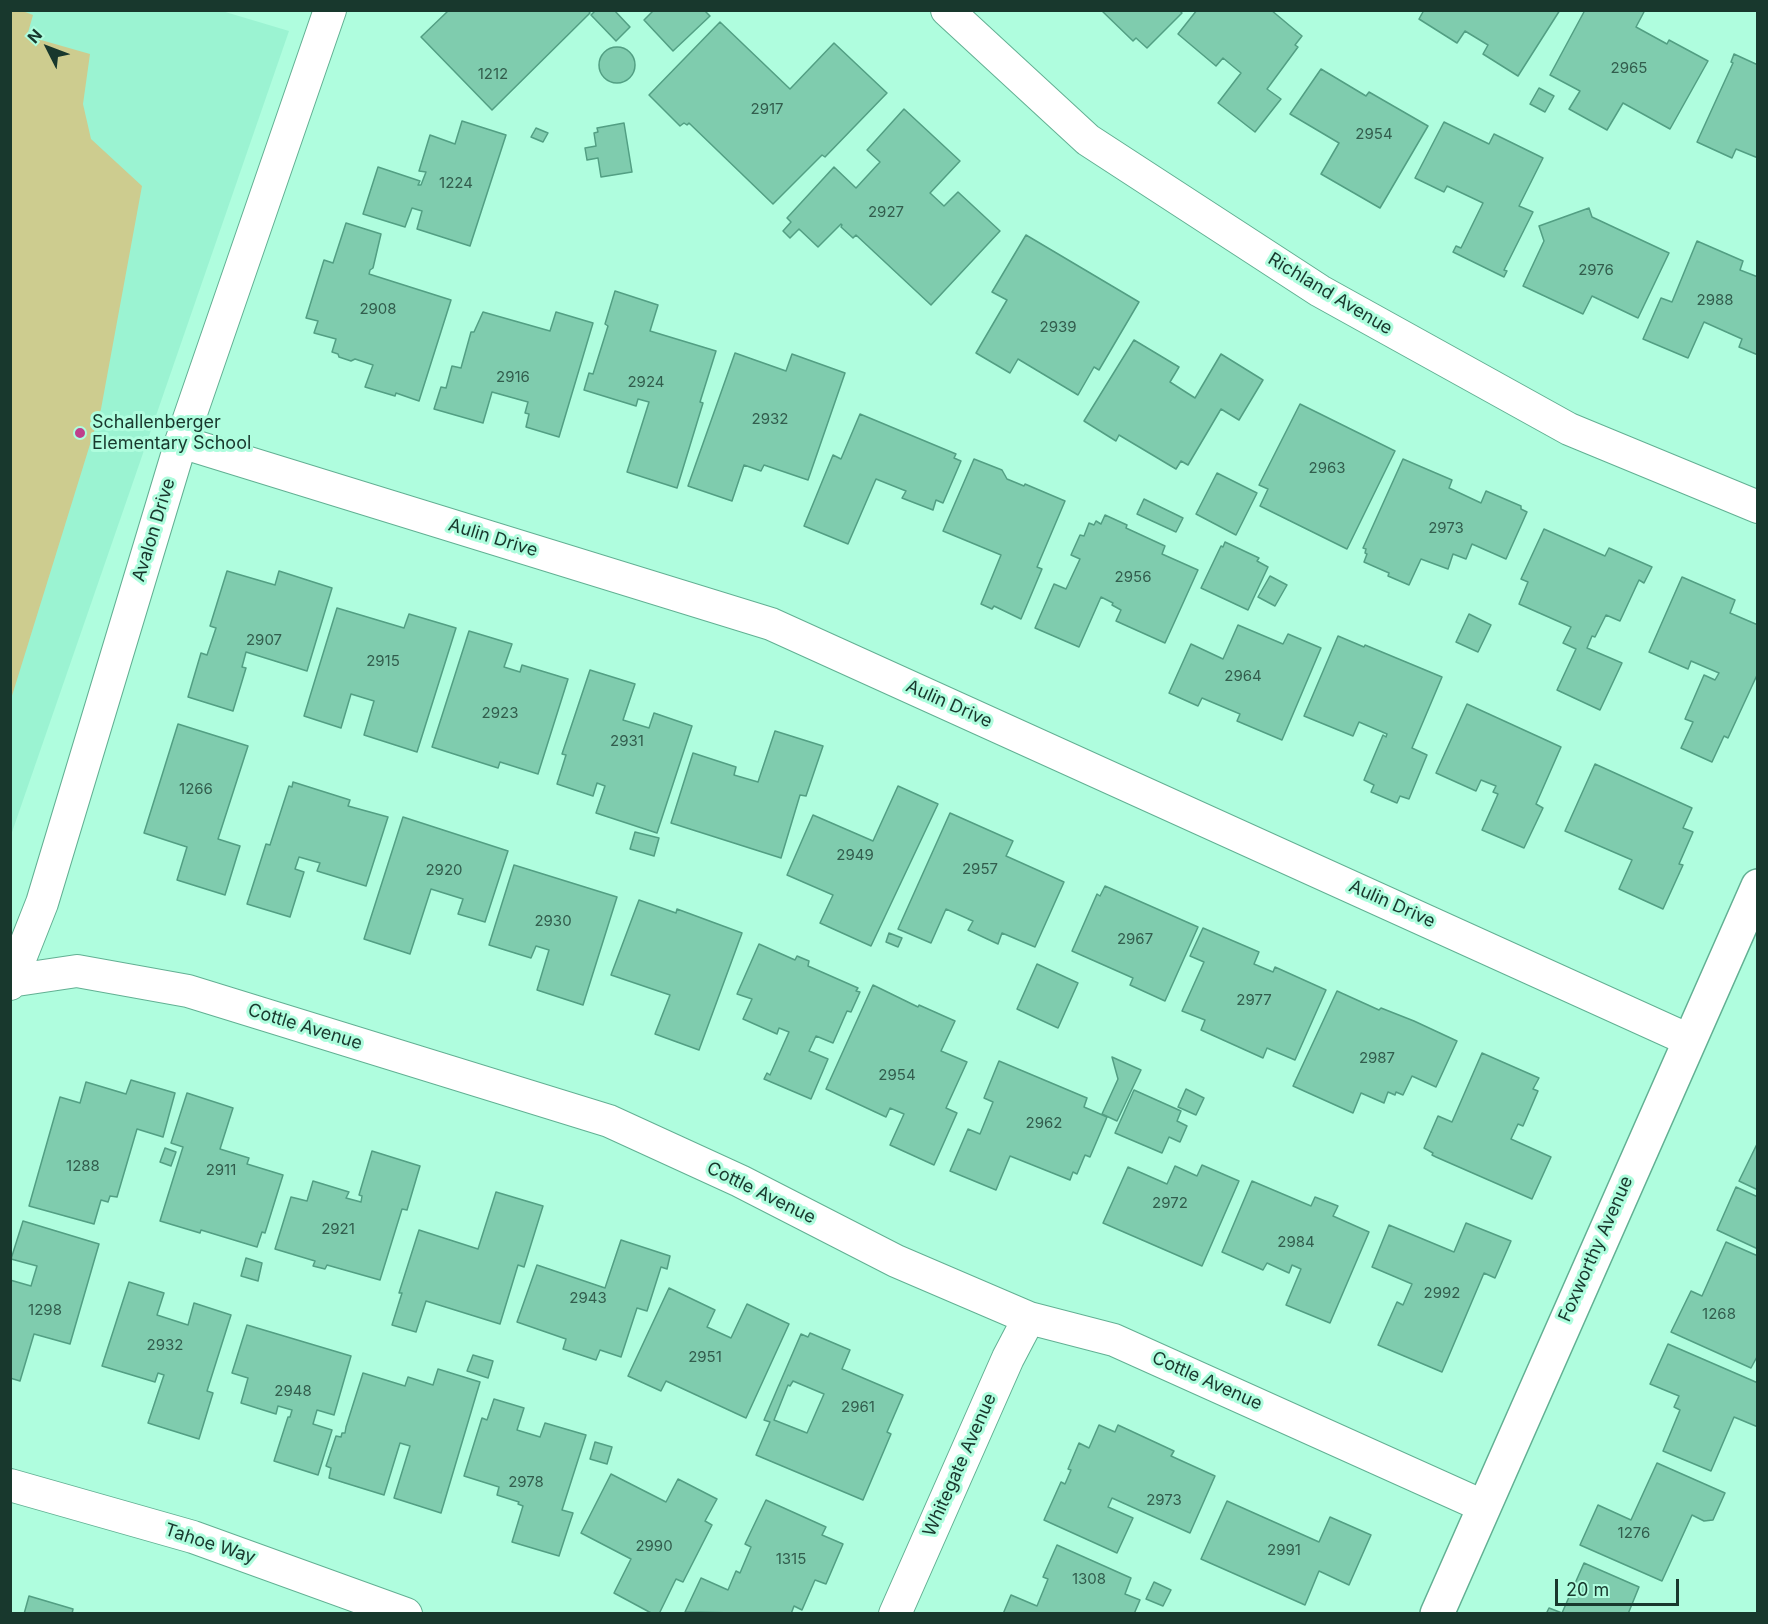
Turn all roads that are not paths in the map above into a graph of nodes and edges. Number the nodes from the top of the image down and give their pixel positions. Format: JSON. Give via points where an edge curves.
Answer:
{"nodes":[{"id":1,"x":330,"y":10,"type":"edge"},
{"id":2,"x":947,"y":10,"type":"edge"},
{"id":3,"x":181,"y":442,"type":"junction"},
{"id":4,"x":1758,"y":507,"type":"edge"},
{"id":5,"x":1758,"y":886,"type":"edge"},
{"id":6,"x":11,"y":982,"type":"edge"},
{"id":7,"x":1689,"y":1040,"type":"junction"},
{"id":8,"x":1029,"y":1318,"type":"junction"},
{"id":9,"x":10,"y":1485,"type":"edge"},
{"id":10,"x":1483,"y":1506,"type":"junction"},
{"id":11,"x":406,"y":1614,"type":"edge"},
{"id":12,"x":895,"y":1614,"type":"edge"},
{"id":13,"x":1437,"y":1614,"type":"edge"}],
"edges":[{"from":1,"to":3,"type":"street","name":"Avalon Drive"},
{"from":2,"to":4,"type":"street","name":"Richland Avenue","via":[[1088,140],[1320,291],[1569,429]]},
{"from":3,"to":6,"type":"street","name":"Avalon Drive","via":[[42,903]]},
{"from":3,"to":7,"type":"street","name":"Aulin Drive","via":[[771,624]]},
{"from":5,"to":7,"type":"street","name":"Foxworthy Avenue"},
{"from":6,"to":8,"type":"street","name":"Cottle Avenue","via":[[77,971],[188,991],[609,1121],[740,1181],[896,1261]]},
{"from":7,"to":10,"type":"street","name":"Foxworthy Avenue"},
{"from":8,"to":10,"type":"street","name":"Cottle Avenue","via":[[1114,1340]]},
{"from":8,"to":12,"type":"street","name":"Whitegate Avenue"},
{"from":9,"to":11,"type":"street","name":"Tahoe Way","via":[[194,1537]]},
{"from":10,"to":13,"type":"street","name":"Foxworthy Avenue"}]}
